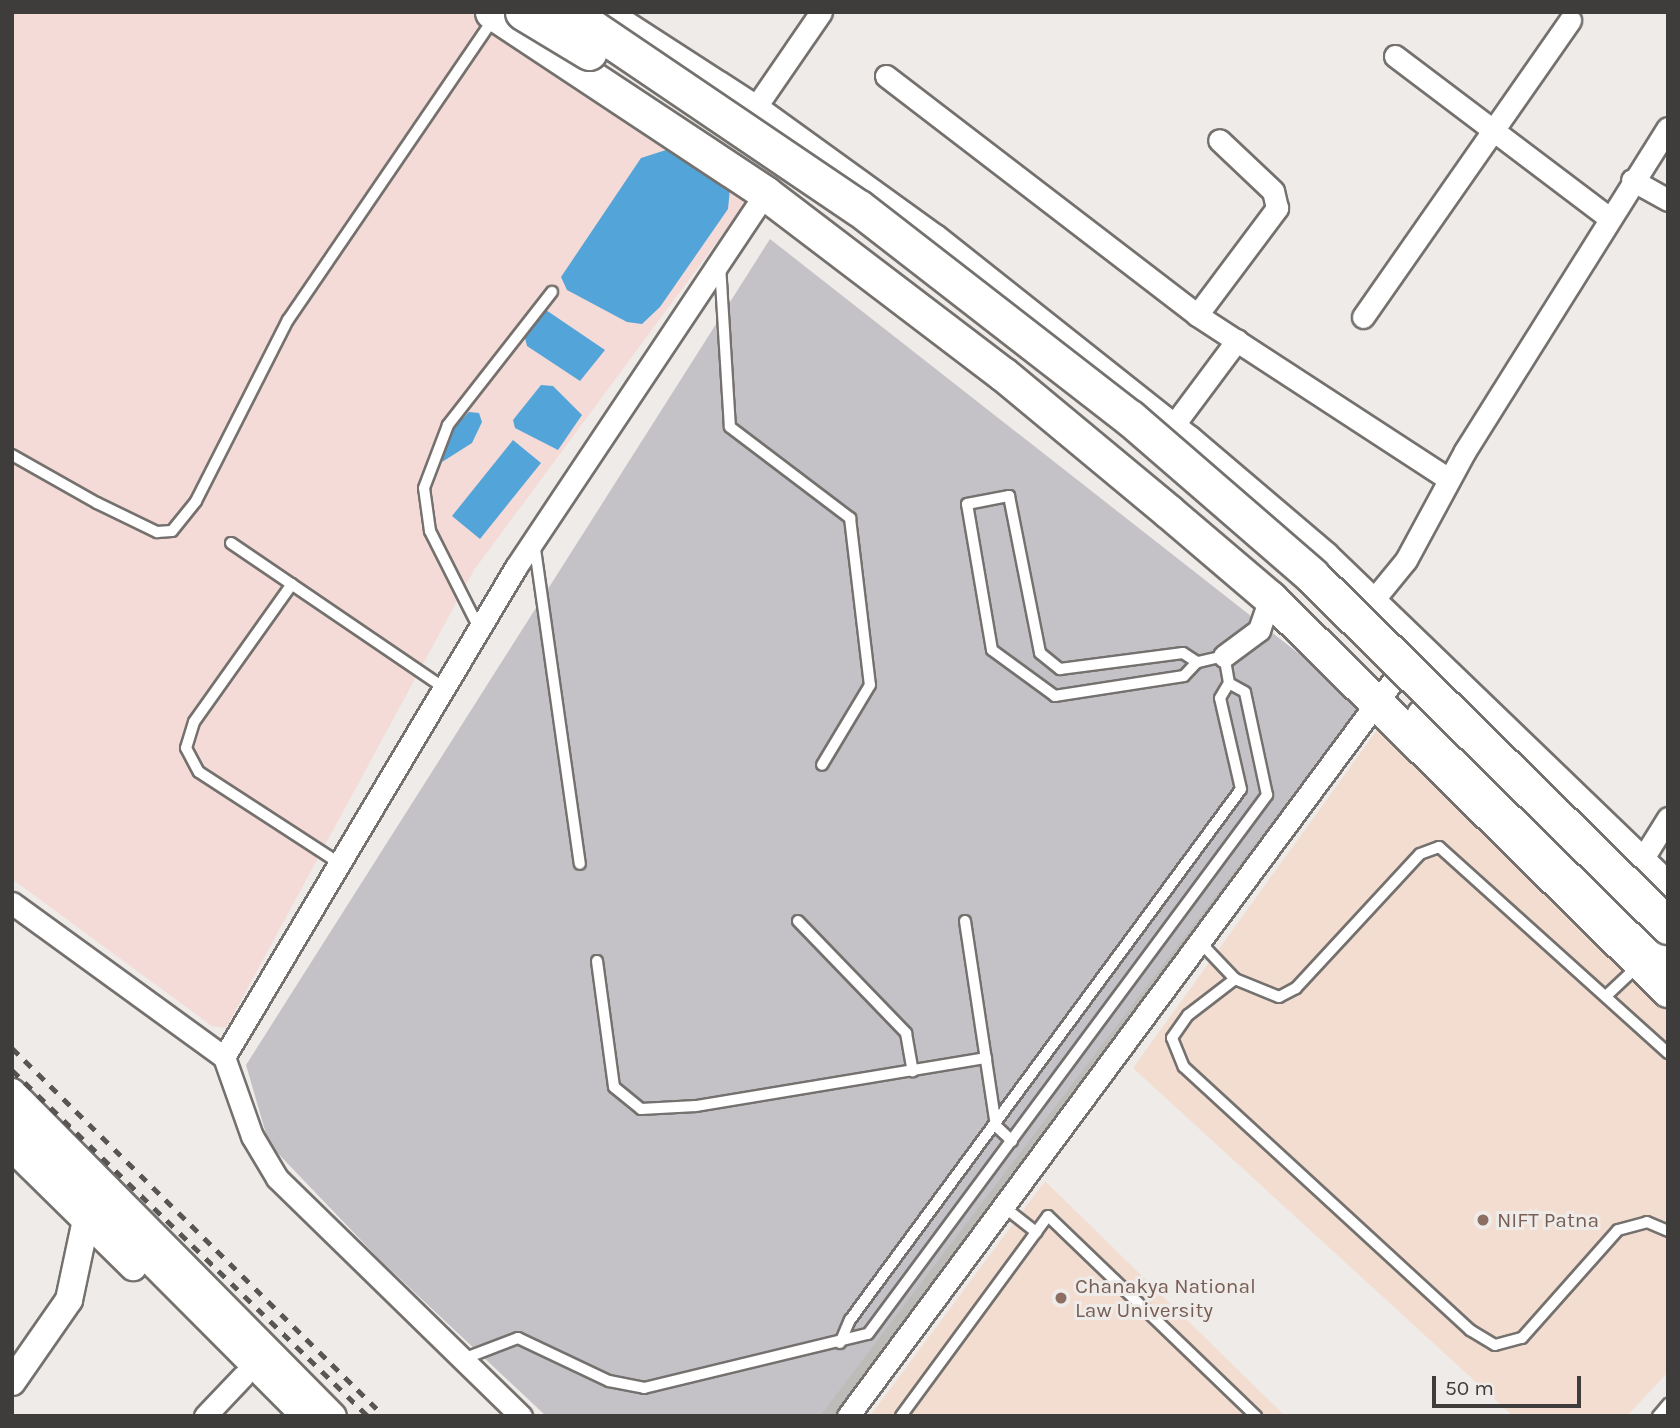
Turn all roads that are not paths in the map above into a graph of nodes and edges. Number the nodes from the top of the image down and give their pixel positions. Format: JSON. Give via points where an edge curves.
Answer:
{"nodes":[{"id":1,"x":569,"y":12,"type":"edge"},
{"id":2,"x":592,"y":12,"type":"edge"},
{"id":3,"x":600,"y":12,"type":"edge"},
{"id":4,"x":821,"y":12,"type":"edge"},
{"id":5,"x":502,"y":13,"type":"edge"},
{"id":6,"x":1570,"y":20,"type":"dead end"},
{"id":7,"x":1395,"y":56,"type":"dead end"},
{"id":8,"x":565,"y":58,"type":"junction"},
{"id":9,"x":886,"y":76,"type":"dead end"},
{"id":10,"x":753,"y":111,"type":"junction"},
{"id":11,"x":1668,"y":128,"type":"edge"},
{"id":12,"x":1494,"y":131,"type":"junction"},
{"id":13,"x":1219,"y":140,"type":"dead end"},
{"id":14,"x":1632,"y":180,"type":"junction"},
{"id":15,"x":765,"y":193,"type":"junction"},
{"id":16,"x":1668,"y":200,"type":"edge"},
{"id":17,"x":1609,"y":218,"type":"junction"},
{"id":18,"x":720,"y":260,"type":"junction"},
{"id":19,"x":552,"y":292,"type":"dead end"},
{"id":20,"x":1197,"y":315,"type":"junction"},
{"id":21,"x":1363,"y":317,"type":"dead end"},
{"id":22,"x":1237,"y":340,"type":"junction"},
{"id":23,"x":1170,"y":430,"type":"junction"},
{"id":24,"x":12,"y":454,"type":"edge"},
{"id":25,"x":1450,"y":479,"type":"junction"},
{"id":26,"x":534,"y":540,"type":"junction"},
{"id":27,"x":231,"y":543,"type":"dead end"},
{"id":28,"x":292,"y":584,"type":"junction"},
{"id":29,"x":1270,"y":598,"type":"junction"},
{"id":30,"x":1370,"y":604,"type":"junction"},
{"id":31,"x":479,"y":628,"type":"junction"},
{"id":32,"x":1417,"y":649,"type":"junction"},
{"id":33,"x":1224,"y":656,"type":"junction"},
{"id":34,"x":1197,"y":662,"type":"junction"},
{"id":35,"x":1229,"y":683,"type":"junction"},
{"id":36,"x":444,"y":688,"type":"junction"},
{"id":37,"x":1375,"y":702,"type":"junction"},
{"id":38,"x":822,"y":765,"type":"dead end"},
{"id":39,"x":1668,"y":818,"type":"edge"},
{"id":40,"x":340,"y":863,"type":"junction"},
{"id":41,"x":1640,"y":863,"type":"junction"},
{"id":42,"x":580,"y":864,"type":"dead end"},
{"id":43,"x":1668,"y":890,"type":"edge"},
{"id":44,"x":12,"y":902,"type":"edge"},
{"id":45,"x":797,"y":921,"type":"dead end"},
{"id":46,"x":965,"y":921,"type":"dead end"},
{"id":47,"x":1668,"y":926,"type":"edge"},
{"id":48,"x":1198,"y":940,"type":"junction"},
{"id":49,"x":1654,"y":960,"type":"edge"},
{"id":50,"x":597,"y":961,"type":"dead end"},
{"id":51,"x":1235,"y":979,"type":"junction"},
{"id":52,"x":1668,"y":990,"type":"edge"},
{"id":53,"x":1606,"y":996,"type":"junction"},
{"id":54,"x":1668,"y":1053,"type":"edge"},
{"id":55,"x":224,"y":1057,"type":"junction"},
{"id":56,"x":986,"y":1058,"type":"junction"},
{"id":57,"x":914,"y":1071,"type":"junction"},
{"id":58,"x":12,"y":1092,"type":"edge"},
{"id":59,"x":12,"y":1122,"type":"edge"},
{"id":60,"x":996,"y":1126,"type":"junction"},
{"id":61,"x":1012,"y":1141,"type":"junction"},
{"id":62,"x":12,"y":1148,"type":"edge"},
{"id":63,"x":1004,"y":1207,"type":"junction"},
{"id":64,"x":86,"y":1220,"type":"junction"},
{"id":65,"x":1668,"y":1231,"type":"edge"},
{"id":66,"x":1036,"y":1232,"type":"junction"},
{"id":67,"x":840,"y":1343,"type":"junction"},
{"id":68,"x":463,"y":1359,"type":"junction"},
{"id":69,"x":243,"y":1376,"type":"junction"},
{"id":70,"x":12,"y":1382,"type":"edge"},
{"id":71,"x":1668,"y":1404,"type":"edge"},
{"id":72,"x":205,"y":1416,"type":"edge"},
{"id":73,"x":280,"y":1416,"type":"edge"},
{"id":74,"x":305,"y":1416,"type":"edge"},
{"id":75,"x":333,"y":1416,"type":"edge"},
{"id":76,"x":521,"y":1416,"type":"edge"},
{"id":77,"x":848,"y":1416,"type":"edge"},
{"id":78,"x":901,"y":1416,"type":"edge"},
{"id":79,"x":1256,"y":1416,"type":"edge"},
{"id":80,"x":1658,"y":1416,"type":"edge"}],
"edges":[{"from":1,"to":47,"type":"highway","bridge":true,"via":[[859,208],[1130,418],[1311,575]]},
{"from":2,"to":8,"type":"street"},
{"from":3,"to":10,"type":"main road"},
{"from":4,"to":10,"type":"street"},
{"from":5,"to":8,"type":"main road"},
{"from":5,"to":24,"type":"lane","via":[[288,320],[196,501],[172,531],[157,531],[97,503]]},
{"from":5,"to":49,"type":"highway","bridge":true,"via":[[859,236],[1013,353],[1311,604],[1424,716]]},
{"from":6,"to":12,"type":"street"},
{"from":7,"to":12,"type":"street"},
{"from":8,"to":15,"type":"main road"},
{"from":9,"to":20,"type":"street"},
{"from":10,"to":23,"type":"main road","via":[[932,240]]},
{"from":11,"to":14,"type":"street"},
{"from":12,"to":17,"type":"street"},
{"from":12,"to":21,"type":"street"},
{"from":13,"to":20,"type":"street","via":[[1273,191],[1277,208]]},
{"from":14,"to":16,"type":"street"},
{"from":14,"to":17,"type":"street"},
{"from":15,"to":18,"type":"street"},
{"from":15,"to":29,"type":"main road","via":[[1003,374]]},
{"from":17,"to":25,"type":"street"},
{"from":18,"to":26,"type":"street"},
{"from":18,"to":38,"type":"lane","via":[[730,427],[850,518],[870,685]]},
{"from":19,"to":31,"type":"lane","via":[[448,425],[424,488],[430,531]]},
{"from":20,"to":22,"type":"street"},
{"from":22,"to":23,"type":"street"},
{"from":22,"to":25,"type":"street"},
{"from":23,"to":30,"type":"main road"},
{"from":25,"to":30,"type":"street","via":[[1406,560]]},
{"from":26,"to":31,"type":"street"},
{"from":26,"to":42,"type":"lane"},
{"from":27,"to":28,"type":"lane"},
{"from":28,"to":36,"type":"lane"},
{"from":28,"to":40,"type":"lane","via":[[194,722],[186,748],[199,772]]},
{"from":29,"to":33,"type":"street","via":[[1259,630]]},
{"from":29,"to":37,"type":"main road"},
{"from":30,"to":32,"type":"main road"},
{"from":31,"to":36,"type":"street"},
{"from":32,"to":37,"type":"street"},
{"from":32,"to":41,"type":"main road"},
{"from":33,"to":34,"type":"lane"},
{"from":33,"to":35,"type":"lane"},
{"from":34,"to":34,"type":"lane","via":[[1184,676],[1055,696],[992,650],[967,504],[1009,496],[1040,653],[1060,669],[1183,653]]},
{"from":35,"to":60,"type":"lane","via":[[1220,698],[1241,789]]},
{"from":35,"to":61,"type":"lane","via":[[1245,692],[1267,794]]},
{"from":36,"to":40,"type":"street"},
{"from":37,"to":48,"type":"street"},
{"from":37,"to":49,"type":"main road"},
{"from":39,"to":41,"type":"street"},
{"from":40,"to":55,"type":"street"},
{"from":41,"to":43,"type":"main road"},
{"from":44,"to":55,"type":"street"},
{"from":45,"to":57,"type":"lane","via":[[906,1033]]},
{"from":46,"to":56,"type":"lane"},
{"from":48,"to":51,"type":"lane"},
{"from":48,"to":63,"type":"street"},
{"from":49,"to":52,"type":"main road"},
{"from":49,"to":53,"type":"lane"},
{"from":50,"to":57,"type":"lane","via":[[614,1087],[641,1109]]},
{"from":51,"to":53,"type":"lane","via":[[1279,997],[1296,988],[1420,854],[1439,847]]},
{"from":51,"to":65,"type":"lane","via":[[1177,1028],[1172,1050],[1184,1067],[1485,1340],[1509,1346],[1522,1338],[1618,1230],[1647,1222]]},
{"from":53,"to":54,"type":"lane"},
{"from":55,"to":68,"type":"street","via":[[252,1136],[277,1178]]},
{"from":56,"to":57,"type":"lane"},
{"from":56,"to":60,"type":"lane"},
{"from":58,"to":75,"type":"street"},
{"from":59,"to":74,"type":"street"},
{"from":60,"to":61,"type":"lane"},
{"from":60,"to":67,"type":"lane","via":[[850,1320]]},
{"from":61,"to":67,"type":"lane","via":[[868,1334]]},
{"from":62,"to":64,"type":"street"},
{"from":63,"to":66,"type":"lane"},
{"from":63,"to":77,"type":"street"},
{"from":64,"to":69,"type":"street"},
{"from":64,"to":70,"type":"street","via":[[69,1300]]},
{"from":66,"to":78,"type":"lane"},
{"from":66,"to":79,"type":"lane","via":[[1048,1216]]},
{"from":67,"to":68,"type":"lane","via":[[643,1388],[609,1381],[518,1338]]},
{"from":68,"to":76,"type":"street"},
{"from":69,"to":72,"type":"street"},
{"from":69,"to":73,"type":"street"},
{"from":71,"to":80,"type":"lane"}]}
